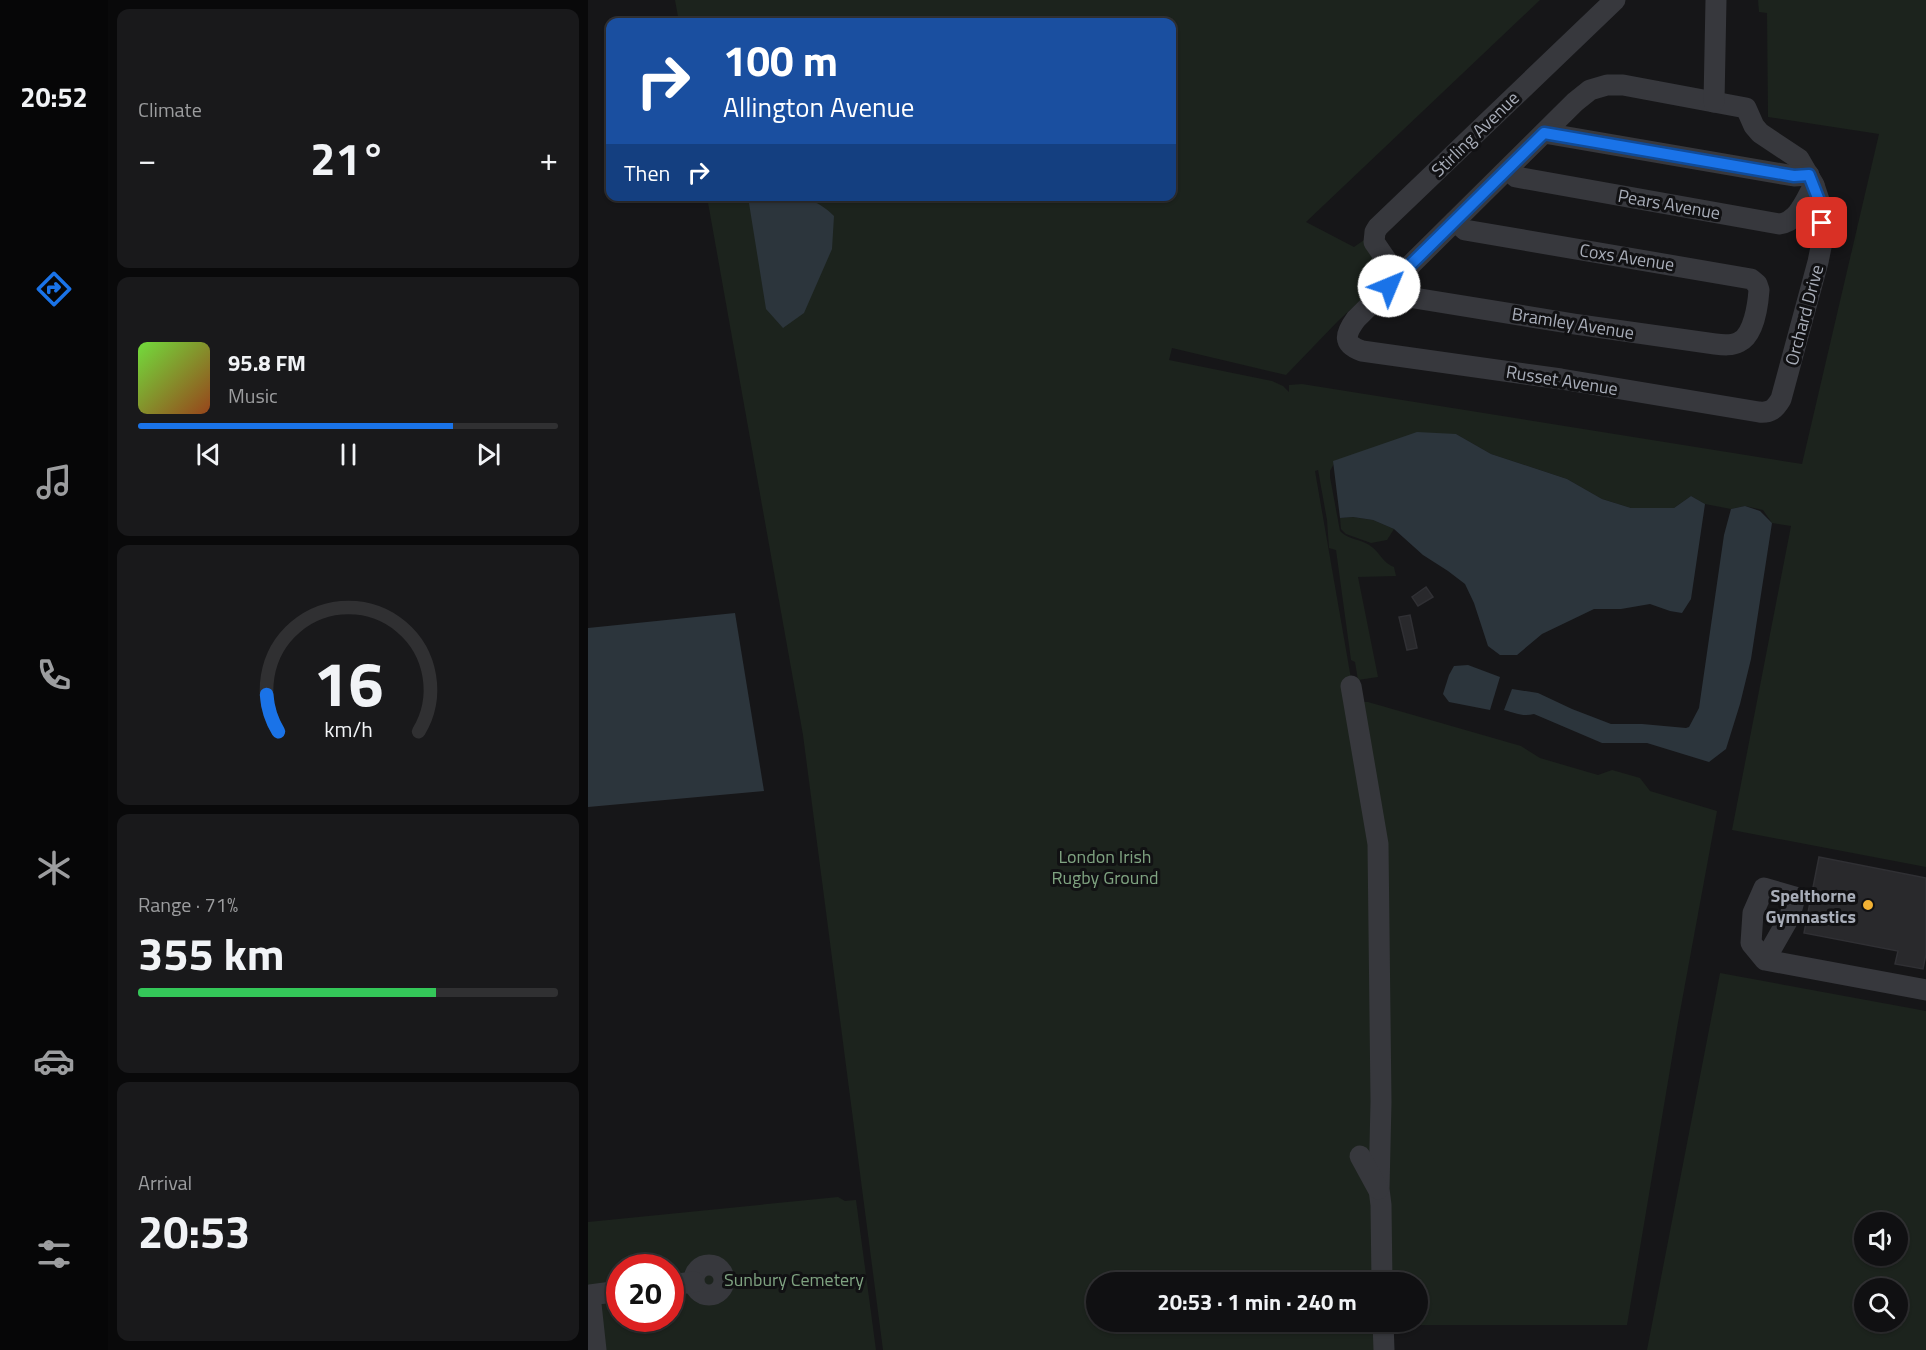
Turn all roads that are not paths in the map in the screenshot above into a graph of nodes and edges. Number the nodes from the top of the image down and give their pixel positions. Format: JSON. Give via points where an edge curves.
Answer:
{"nodes":[{"id":1,"x":1615,"y":0,"type":"edge"},
{"id":2,"x":1716,"y":0,"type":"edge"},
{"id":3,"x":1714,"y":102,"type":"junction"},
{"id":4,"x":1544,"y":133,"type":"junction"},
{"id":5,"x":1508,"y":169,"type":"junction"},
{"id":6,"x":1811,"y":180,"type":"junction"},
{"id":7,"x":1455,"y":221,"type":"junction"},
{"id":8,"x":1394,"y":282,"type":"junction"},
{"id":9,"x":1751,"y":326,"type":"joint"},
{"id":10,"x":1776,"y":408,"type":"joint"},
{"id":11,"x":1351,"y":686,"type":"dead end"},
{"id":12,"x":1765,"y":960,"type":"dead end"},
{"id":13,"x":1926,"y":990,"type":"edge"},
{"id":14,"x":1360,"y":1156,"type":"dead end"},
{"id":15,"x":1378,"y":1190,"type":"junction"},
{"id":16,"x":1382,"y":1272,"type":"edge"},
{"id":17,"x":694,"y":1282,"type":"dead end"},
{"id":18,"x":684,"y":1283,"type":"edge"},
{"id":19,"x":606,"y":1293,"type":"edge"},
{"id":20,"x":1383,"y":1332,"type":"edge"},
{"id":21,"x":596,"y":1350,"type":"edge"},
{"id":22,"x":1384,"y":1350,"type":"edge"}],
"edges":[{"from":1,"to":8,"type":"lane","name":"Stirling Avenue","via":[[1378,227],[1374,242]]},
{"from":2,"to":3,"type":"lane"},
{"from":3,"to":4,"type":"lane","via":[[1607,84],[1590,90]]},
{"from":3,"to":6,"type":"lane","via":[[1746,108],[1760,133],[1799,159]]},
{"from":4,"to":5,"type":"lane"},
{"from":4,"to":6,"type":"lane"},
{"from":5,"to":6,"type":"lane","name":"Pears Avenue","via":[[1516,177],[1779,224],[1793,219]]},
{"from":5,"to":7,"type":"lane"},
{"from":6,"to":10,"type":"lane","name":"Orchard Drive","via":[[1820,203],[1822,242]]},
{"from":7,"to":8,"type":"lane"},
{"from":7,"to":9,"type":"lane","name":"Coxs Avenue","via":[[1465,230],[1751,279],[1759,290]]},
{"from":8,"to":9,"type":"lane","name":"Bramley Avenue","via":[[1402,296],[1715,344],[1742,341]]},
{"from":8,"to":10,"type":"lane","name":"Russet Avenue","via":[[1349,329],[1348,343],[1353,348],[1759,412],[1769,413]]},
{"from":11,"to":15,"type":"lane","via":[[1378,852]]},
{"from":12,"to":13,"type":"lane"},
{"from":14,"to":15,"type":"lane"},
{"from":15,"to":16,"type":"lane"},
{"from":17,"to":18,"type":"lane"},
{"from":19,"to":21,"type":"lane","via":[[590,1295]]},
{"from":20,"to":22,"type":"lane"}]}
